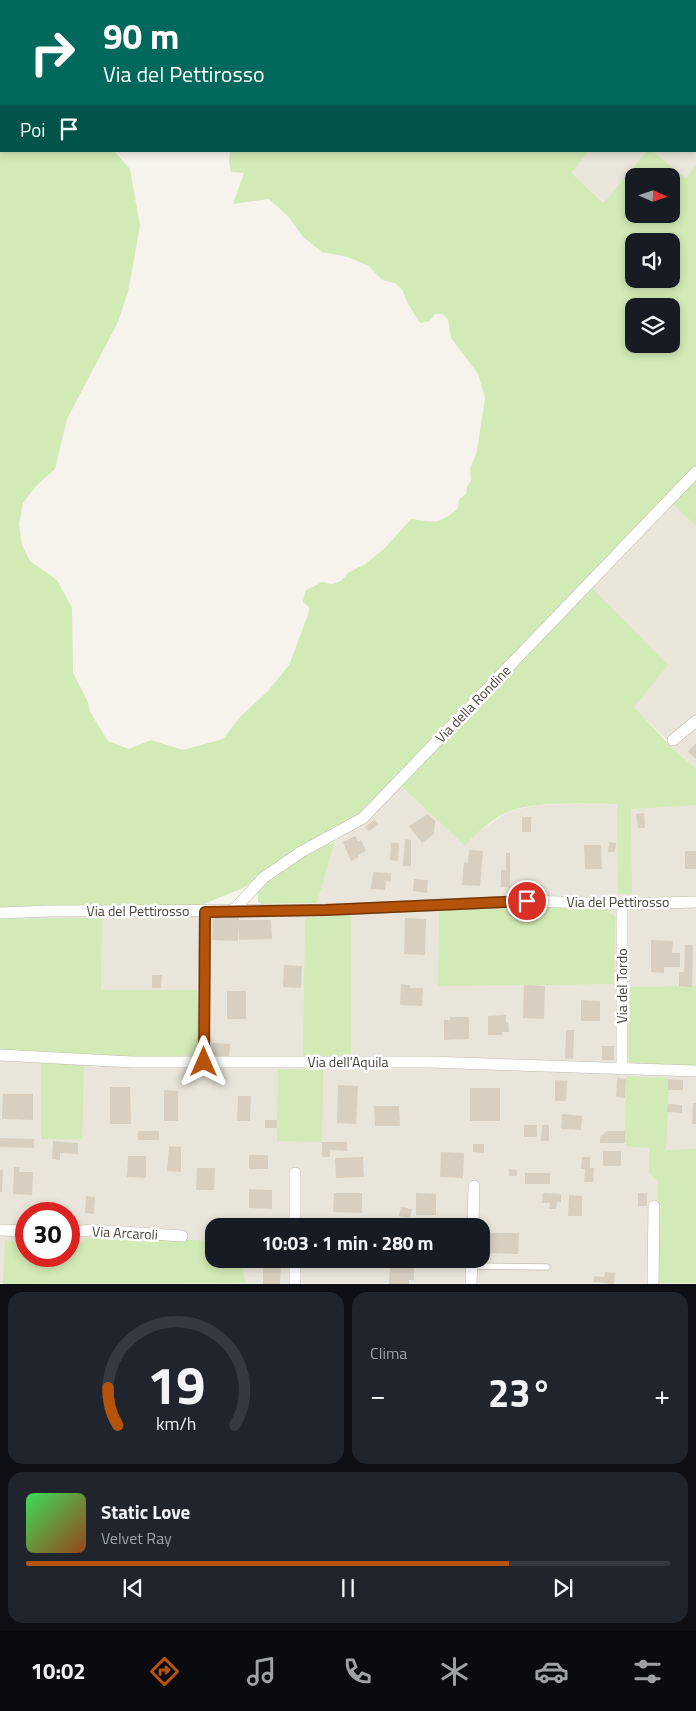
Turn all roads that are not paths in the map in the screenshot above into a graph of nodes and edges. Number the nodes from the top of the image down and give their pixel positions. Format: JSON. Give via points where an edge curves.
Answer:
{"nodes":[{"id":1,"x":696,"y":472,"type":"edge"},
{"id":2,"x":696,"y":721,"type":"edge"},
{"id":3,"x":673,"y":740,"type":"dead end"},
{"id":4,"x":696,"y":902,"type":"edge"},
{"id":5,"x":622,"y":904,"type":"junction"},
{"id":6,"x":205,"y":912,"type":"junction"},
{"id":7,"x":232,"y":912,"type":"junction"},
{"id":8,"x":0,"y":913,"type":"edge"},
{"id":9,"x":0,"y":1055,"type":"edge"},
{"id":10,"x":204,"y":1062,"type":"junction"},
{"id":11,"x":622,"y":1068,"type":"junction"},
{"id":12,"x":696,"y":1071,"type":"edge"},
{"id":13,"x":295,"y":1173,"type":"dead end"},
{"id":14,"x":474,"y":1186,"type":"dead end"},
{"id":15,"x":654,"y":1206,"type":"dead end"},
{"id":16,"x":295,"y":1218,"type":"edge"},
{"id":17,"x":473,"y":1218,"type":"edge"},
{"id":18,"x":0,"y":1230,"type":"edge"},
{"id":19,"x":15,"y":1231,"type":"edge"},
{"id":20,"x":80,"y":1231,"type":"edge"},
{"id":21,"x":182,"y":1236,"type":"dead end"},
{"id":22,"x":490,"y":1263,"type":"edge"},
{"id":23,"x":547,"y":1267,"type":"dead end"},
{"id":24,"x":295,"y":1268,"type":"edge"},
{"id":25,"x":472,"y":1268,"type":"edge"},
{"id":26,"x":295,"y":1284,"type":"edge"},
{"id":27,"x":471,"y":1284,"type":"edge"},
{"id":28,"x":652,"y":1284,"type":"edge"}],
"edges":[{"from":1,"to":7,"type":"street","name":"Via della Rondine","via":[[363,818],[262,878]]},
{"from":2,"to":3,"type":"street"},
{"from":4,"to":5,"type":"street","name":"Via del Pettirosso"},
{"from":5,"to":7,"type":"street","name":"Via del Pettirosso","via":[[527,901]]},
{"from":5,"to":11,"type":"street","name":"Via del Tordo"},
{"from":6,"to":7,"type":"street","name":"Via del Pettirosso"},
{"from":6,"to":8,"type":"street","name":"Via del Pettirosso"},
{"from":6,"to":10,"type":"street"},
{"from":9,"to":10,"type":"street","name":"Via dell'Aquila"},
{"from":10,"to":11,"type":"street","name":"Via dell'Aquila","via":[[429,1062]]},
{"from":11,"to":12,"type":"street","name":"Via dell'Aquila"},
{"from":13,"to":16,"type":"street"},
{"from":14,"to":17,"type":"street"},
{"from":15,"to":28,"type":"street"},
{"from":18,"to":19,"type":"street"},
{"from":20,"to":21,"type":"street","name":"Via Arcaroli"},
{"from":22,"to":23,"type":"lane"},
{"from":24,"to":26,"type":"street"},
{"from":25,"to":27,"type":"street"}]}
